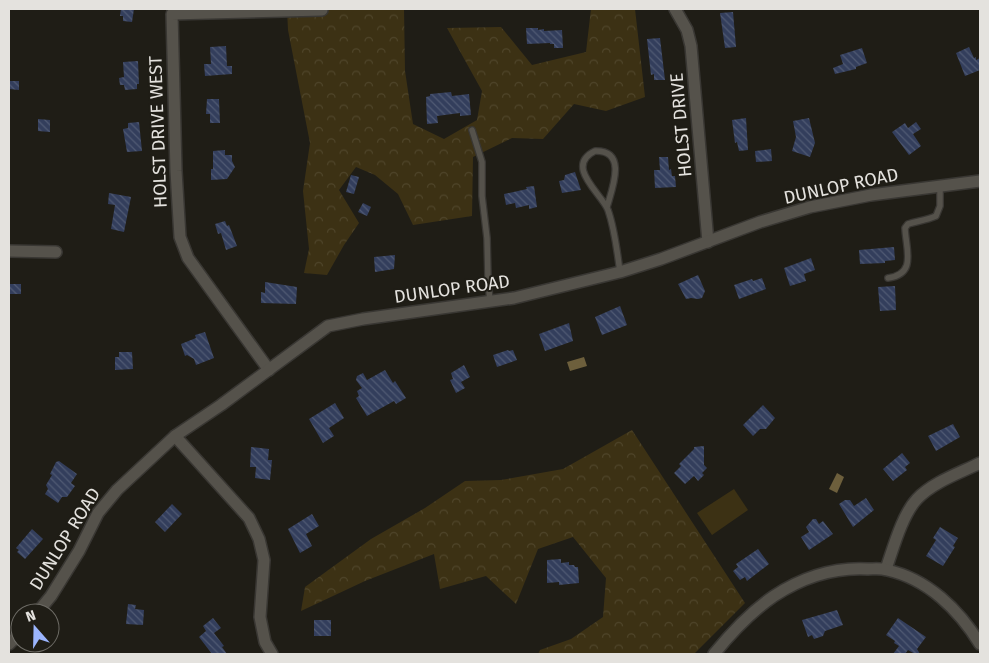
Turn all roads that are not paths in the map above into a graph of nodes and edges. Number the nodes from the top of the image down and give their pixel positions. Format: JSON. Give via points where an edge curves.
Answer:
{"nodes":[{"id":1,"x":676,"y":9,"type":"edge"},
{"id":2,"x":273,"y":10,"type":"edge"},
{"id":3,"x":322,"y":10,"type":"dead end"},
{"id":4,"x":472,"y":130,"type":"dead end"},
{"id":5,"x":980,"y":181,"type":"edge"},
{"id":6,"x":940,"y":186,"type":"junction"},
{"id":7,"x":607,"y":208,"type":"junction"},
{"id":8,"x":708,"y":242,"type":"junction"},
{"id":9,"x":9,"y":250,"type":"edge"},
{"id":10,"x":56,"y":252,"type":"dead end"},
{"id":11,"x":620,"y":272,"type":"junction"},
{"id":12,"x":888,"y":278,"type":"dead end"},
{"id":13,"x":490,"y":302,"type":"junction"},
{"id":14,"x":269,"y":370,"type":"junction"},
{"id":15,"x":175,"y":436,"type":"junction"},
{"id":16,"x":980,"y":463,"type":"edge"},
{"id":17,"x":886,"y":569,"type":"junction"},
{"id":18,"x":46,"y":603,"type":"edge"},
{"id":19,"x":980,"y":644,"type":"edge"},
{"id":20,"x":272,"y":654,"type":"edge"},
{"id":21,"x":714,"y":654,"type":"edge"}],
"edges":[{"from":1,"to":8,"type":"street","name":"HOLST DRIVE","via":[[686,30],[694,66]]},
{"from":2,"to":3,"type":"street","name":"HOLST DRIVE WEST"},
{"from":2,"to":14,"type":"street","name":"HOLST DRIVE WEST","via":[[172,14],[180,237],[188,258]]},
{"from":4,"to":13,"type":"lane","via":[[482,162]]},
{"from":5,"to":6,"type":"street","name":"DUNLOP ROAD"},
{"from":6,"to":8,"type":"street","name":"DUNLOP ROAD","via":[[871,194],[810,207]]},
{"from":6,"to":12,"type":"lane","via":[[940,206],[936,216],[918,220],[906,228],[908,264],[905,271]]},
{"from":7,"to":7,"type":"lane","via":[[585,176],[585,158],[595,151],[608,152],[615,163]]},
{"from":7,"to":11,"type":"lane"},
{"from":8,"to":11,"type":"street","name":"DUNLOP ROAD"},
{"from":9,"to":10,"type":"street"},
{"from":11,"to":13,"type":"street","name":"DUNLOP ROAD"},
{"from":13,"to":14,"type":"street","name":"DUNLOP ROAD","via":[[328,326]]},
{"from":14,"to":15,"type":"street","name":"DUNLOP ROAD"},
{"from":15,"to":18,"type":"street","name":"DUNLOP ROAD","via":[[117,490],[98,513],[79,551]]},
{"from":15,"to":20,"type":"street","via":[[249,518],[259,539],[264,560],[260,617],[265,642]]},
{"from":16,"to":17,"type":"street","via":[[930,488],[916,500],[907,514]]},
{"from":17,"to":19,"type":"street","via":[[919,582],[938,595],[956,611]]},
{"from":17,"to":21,"type":"street","via":[[834,570],[796,584],[758,609]]}]}
